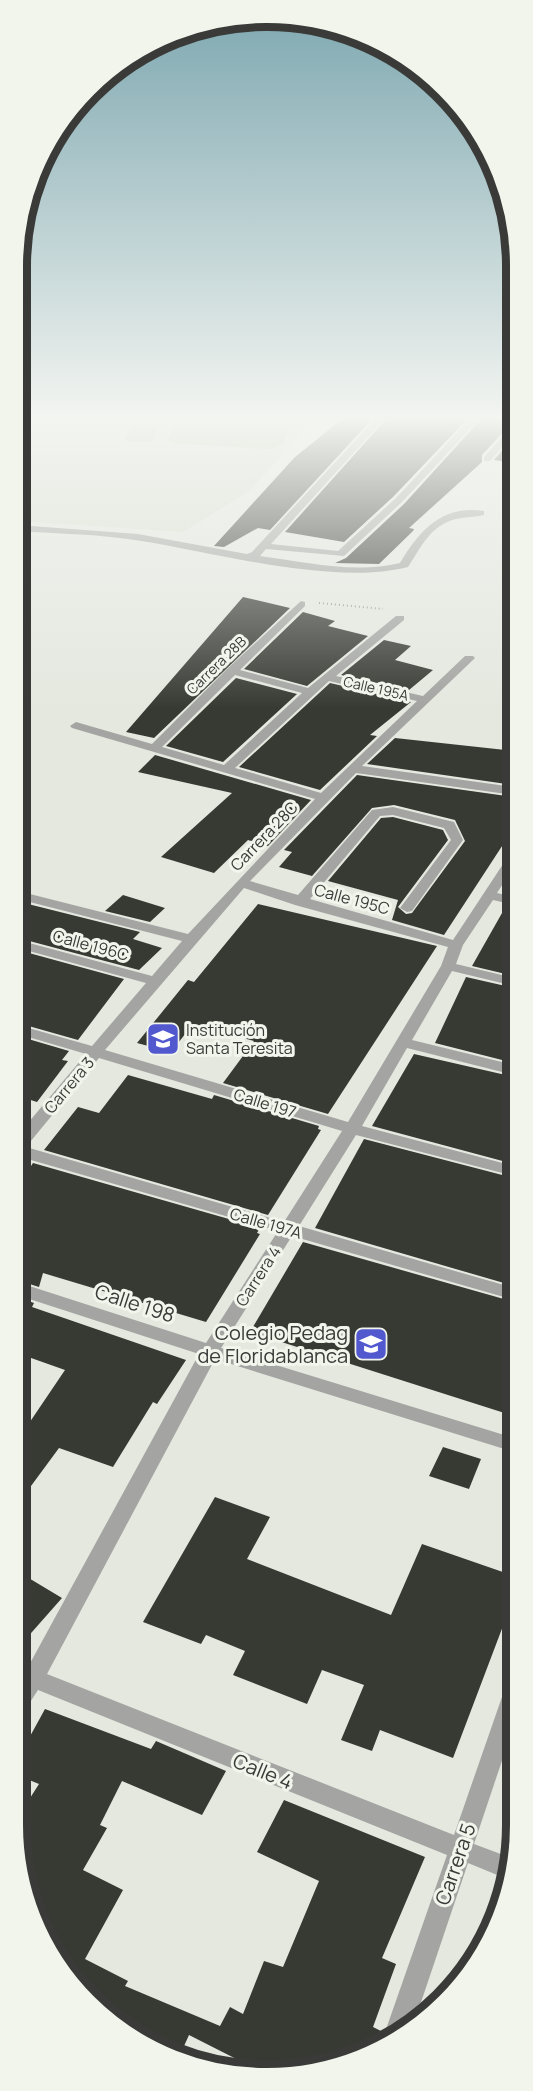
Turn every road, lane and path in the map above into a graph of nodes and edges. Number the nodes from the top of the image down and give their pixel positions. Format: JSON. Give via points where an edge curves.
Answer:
{"nodes":[{"id":1,"x":293,"y":514,"type":"edge"},
{"id":2,"x":384,"y":514,"type":"edge"},
{"id":3,"x":479,"y":514,"type":"edge"},
{"id":4,"x":27,"y":529,"type":"edge"},
{"id":5,"x":256,"y":553,"type":"junction"},
{"id":6,"x":301,"y":604,"type":"joint"},
{"id":7,"x":400,"y":618,"type":"joint"},
{"id":8,"x":469,"y":658,"type":"dead end"},
{"id":9,"x":231,"y":671,"type":"junction"},
{"id":10,"x":327,"y":677,"type":"junction"},
{"id":11,"x":310,"y":692,"type":"junction"},
{"id":12,"x":426,"y":700,"type":"junction"},
{"id":13,"x":76,"y":726,"type":"dead end"},
{"id":14,"x":154,"y":749,"type":"junction"},
{"id":15,"x":355,"y":769,"type":"junction"},
{"id":16,"x":226,"y":770,"type":"junction"},
{"id":17,"x":506,"y":790,"type":"edge"},
{"id":18,"x":323,"y":798,"type":"junction"},
{"id":19,"x":506,"y":870,"type":"edge"},
{"id":20,"x":240,"y":883,"type":"junction"},
{"id":21,"x":489,"y":895,"type":"junction"},
{"id":22,"x":27,"y":897,"type":"edge"},
{"id":23,"x":506,"y":899,"type":"edge"},
{"id":24,"x":300,"y":902,"type":"junction"},
{"id":25,"x":407,"y":908,"type":"dead end"},
{"id":26,"x":191,"y":939,"type":"junction"},
{"id":27,"x":456,"y":945,"type":"junction"},
{"id":28,"x":27,"y":946,"type":"edge"},
{"id":29,"x":448,"y":966,"type":"junction"},
{"id":30,"x":506,"y":980,"type":"edge"},
{"id":31,"x":154,"y":981,"type":"junction"},
{"id":32,"x":27,"y":1032,"type":"edge"},
{"id":33,"x":404,"y":1043,"type":"junction"},
{"id":34,"x":97,"y":1051,"type":"junction"},
{"id":35,"x":506,"y":1068,"type":"edge"},
{"id":36,"x":352,"y":1129,"type":"junction"},
{"id":37,"x":27,"y":1137,"type":"edge"},
{"id":38,"x":27,"y":1152,"type":"edge"},
{"id":39,"x":506,"y":1169,"type":"edge"},
{"id":40,"x":288,"y":1229,"type":"junction"},
{"id":41,"x":27,"y":1291,"type":"edge"},
{"id":42,"x":506,"y":1292,"type":"edge"},
{"id":43,"x":210,"y":1351,"type":"junction"},
{"id":44,"x":506,"y":1443,"type":"edge"},
{"id":45,"x":27,"y":1672,"type":"edge"},
{"id":46,"x":27,"y":1677,"type":"edge"},
{"id":47,"x":506,"y":1717,"type":"edge"},
{"id":48,"x":460,"y":1849,"type":"junction"},
{"id":49,"x":502,"y":1866,"type":"edge"},
{"id":50,"x":401,"y":2024,"type":"edge"}],
"edges":[{"from":1,"to":5,"type":"street"},
{"from":2,"to":5,"type":"street","via":[[340,554]]},
{"from":3,"to":5,"type":"street","via":[[426,529],[404,565],[398,567],[331,567]]},
{"from":4,"to":5,"type":"street","via":[[138,537]]},
{"from":6,"to":7,"type":"path","via":[[377,607],[398,613]]},
{"from":6,"to":9,"type":"street","name":"Carrera 28B"},
{"from":7,"to":10,"type":"street"},
{"from":8,"to":12,"type":"street","name":"Carrera 28C"},
{"from":9,"to":11,"type":"street"},
{"from":9,"to":14,"type":"street","name":"Carrera 28B"},
{"from":10,"to":11,"type":"street"},
{"from":10,"to":12,"type":"street","name":"Calle 195A"},
{"from":11,"to":16,"type":"street"},
{"from":12,"to":15,"type":"street","name":"Carrera 28C"},
{"from":13,"to":14,"type":"street"},
{"from":14,"to":16,"type":"street"},
{"from":15,"to":17,"type":"street"},
{"from":15,"to":18,"type":"street","name":"Carrera 28C"},
{"from":16,"to":18,"type":"street"},
{"from":18,"to":20,"type":"street","name":"Carrera 28C"},
{"from":19,"to":21,"type":"street","name":"Carrera 4"},
{"from":20,"to":24,"type":"street","name":"Calle 195C"},
{"from":20,"to":26,"type":"street","name":"Carrera 28C"},
{"from":21,"to":23,"type":"street"},
{"from":21,"to":27,"type":"street","name":"Carrera 4"},
{"from":22,"to":26,"type":"street"},
{"from":24,"to":25,"type":"street","via":[[376,813],[393,811],[449,825],[457,840]]},
{"from":24,"to":27,"type":"street","name":"Calle 195C"},
{"from":26,"to":31,"type":"street","name":"Carrera 28C"},
{"from":27,"to":29,"type":"street","name":"Carrera 4"},
{"from":28,"to":31,"type":"street","name":"Calle 196C"},
{"from":29,"to":30,"type":"street"},
{"from":29,"to":33,"type":"street","name":"Carrera 4"},
{"from":31,"to":34,"type":"street","name":"Carrera 28C"},
{"from":32,"to":34,"type":"street","name":"Calle 197"},
{"from":33,"to":35,"type":"street"},
{"from":33,"to":36,"type":"street","name":"Carrera 4"},
{"from":34,"to":36,"type":"street","name":"Calle 197"},
{"from":34,"to":37,"type":"street","name":"Carrera 3"},
{"from":36,"to":39,"type":"street","name":"Calle 197"},
{"from":36,"to":40,"type":"street","name":"Carrera 4"},
{"from":38,"to":40,"type":"street","name":"Calle 197A"},
{"from":40,"to":42,"type":"street","name":"Calle 197A"},
{"from":40,"to":43,"type":"street","name":"Carrera 4"},
{"from":41,"to":43,"type":"street","name":"Calle 198"},
{"from":43,"to":44,"type":"street","name":"Calle 198"},
{"from":43,"to":45,"type":"street","name":"Carrera 4"},
{"from":46,"to":48,"type":"street","name":"Calle 4"},
{"from":47,"to":48,"type":"street","name":"Carrera 5"},
{"from":48,"to":49,"type":"street","name":"Calle 4"},
{"from":48,"to":50,"type":"street","name":"Carrera 5"}]}
